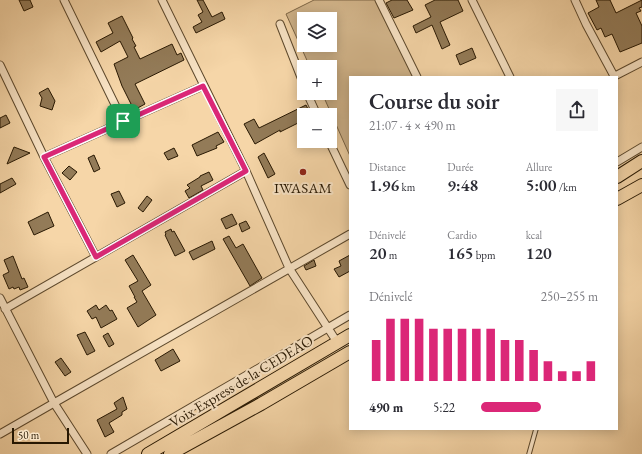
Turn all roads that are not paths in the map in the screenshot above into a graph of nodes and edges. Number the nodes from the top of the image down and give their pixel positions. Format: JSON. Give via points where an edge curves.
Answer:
{"nodes":[{"id":1,"x":64,"y":0,"type":"edge"},
{"id":2,"x":162,"y":0,"type":"edge"},
{"id":3,"x":379,"y":0,"type":"edge"},
{"id":4,"x":472,"y":0,"type":"edge"},
{"id":5,"x":575,"y":0,"type":"edge"},
{"id":6,"x":280,"y":24,"type":"dead end"},
{"id":7,"x":642,"y":62,"type":"edge"},
{"id":8,"x":0,"y":65,"type":"edge"},
{"id":9,"x":297,"y":68,"type":"edge"},
{"id":10,"x":417,"y":76,"type":"edge"},
{"id":11,"x":510,"y":76,"type":"edge"},
{"id":12,"x":614,"y":76,"type":"edge"},
{"id":13,"x":3,"y":79,"type":"edge"},
{"id":14,"x":203,"y":86,"type":"junction"},
{"id":15,"x":123,"y":121,"type":"junction"},
{"id":16,"x":332,"y":148,"type":"edge"},
{"id":17,"x":642,"y":148,"type":"edge"},
{"id":18,"x":44,"y":157,"type":"junction"},
{"id":19,"x":618,"y":161,"type":"edge"},
{"id":20,"x":642,"y":161,"type":"edge"},
{"id":21,"x":246,"y":171,"type":"junction"},
{"id":22,"x":618,"y":176,"type":"edge"},
{"id":23,"x":349,"y":183,"type":"edge"},
{"id":24,"x":642,"y":185,"type":"edge"},
{"id":25,"x":618,"y":198,"type":"edge"},
{"id":26,"x":349,"y":235,"type":"edge"},
{"id":27,"x":96,"y":257,"type":"junction"},
{"id":28,"x":289,"y":268,"type":"junction"},
{"id":29,"x":0,"y":298,"type":"edge"},
{"id":30,"x":5,"y":309,"type":"junction"},
{"id":31,"x":349,"y":316,"type":"edge"},
{"id":32,"x":328,"y":328,"type":"junction"},
{"id":33,"x":349,"y":336,"type":"edge"},
{"id":34,"x":337,"y":342,"type":"junction"},
{"id":35,"x":349,"y":353,"type":"edge"},
{"id":36,"x":54,"y":403,"type":"junction"},
{"id":37,"x":536,"y":430,"type":"edge"},
{"id":38,"x":0,"y":434,"type":"edge"},
{"id":39,"x":87,"y":454,"type":"edge"},
{"id":40,"x":111,"y":454,"type":"edge"},
{"id":41,"x":148,"y":454,"type":"edge"},
{"id":42,"x":170,"y":454,"type":"edge"},
{"id":43,"x":529,"y":454,"type":"edge"}],
"edges":[{"from":1,"to":15,"type":"street"},
{"from":2,"to":14,"type":"street"},
{"from":3,"to":10,"type":"street"},
{"from":4,"to":11,"type":"street"},
{"from":5,"to":12,"type":"street"},
{"from":6,"to":9,"type":"street"},
{"from":7,"to":12,"type":"street"},
{"from":8,"to":13,"type":"street"},
{"from":13,"to":18,"type":"street"},
{"from":14,"to":15,"type":"street"},
{"from":14,"to":21,"type":"street"},
{"from":15,"to":18,"type":"street"},
{"from":16,"to":23,"type":"street"},
{"from":17,"to":19,"type":"street"},
{"from":18,"to":27,"type":"street"},
{"from":20,"to":22,"type":"main road"},
{"from":21,"to":27,"type":"street"},
{"from":21,"to":28,"type":"street"},
{"from":24,"to":25,"type":"main road"},
{"from":26,"to":28,"type":"street"},
{"from":27,"to":30,"type":"street"},
{"from":28,"to":32,"type":"street"},
{"from":28,"to":36,"type":"street"},
{"from":29,"to":30,"type":"street"},
{"from":30,"to":36,"type":"street"},
{"from":31,"to":32,"type":"street"},
{"from":32,"to":34,"type":"street"},
{"from":32,"to":40,"type":"street"},
{"from":33,"to":34,"type":"main road","name":"Voix Express de la CEDEAO"},
{"from":34,"to":41,"type":"main road","name":"Voix Express de la CEDEAO"},
{"from":35,"to":42,"type":"main road"},
{"from":36,"to":38,"type":"street"},
{"from":36,"to":39,"type":"street"},
{"from":37,"to":43,"type":"lane"}]}
